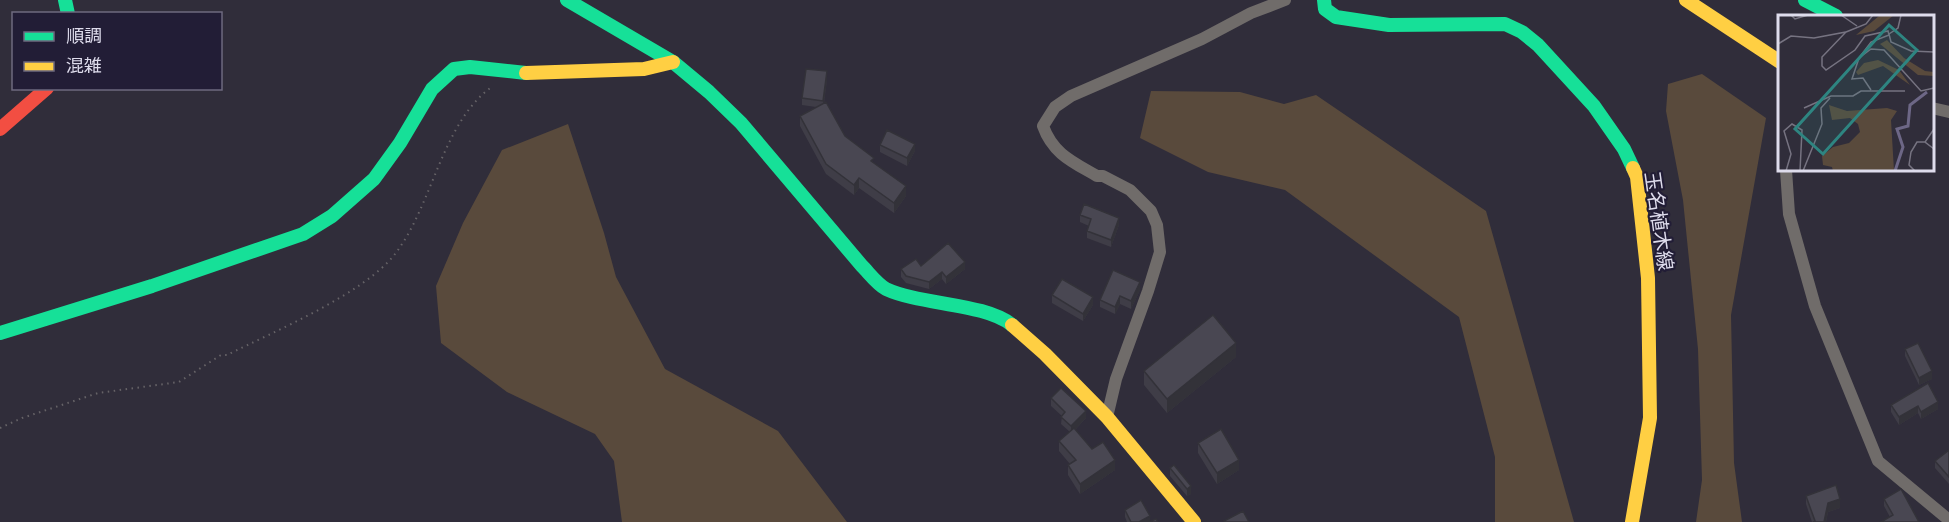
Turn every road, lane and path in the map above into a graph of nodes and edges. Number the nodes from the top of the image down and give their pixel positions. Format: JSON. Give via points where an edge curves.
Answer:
{"nodes":[{"id":1,"x":567,"y":0,"type":"edge"},
{"id":2,"x":1285,"y":0,"type":"edge"},
{"id":3,"x":1324,"y":0,"type":"edge"},
{"id":4,"x":1686,"y":0,"type":"edge"},
{"id":5,"x":1805,"y":0,"type":"edge"},
{"id":6,"x":1834,"y":15,"type":"edge"},
{"id":7,"x":1778,"y":61,"type":"edge"},
{"id":8,"x":673,"y":62,"type":"junction"},
{"id":9,"x":513,"y":73,"type":"junction"},
{"id":10,"x":45,"y":90,"type":"edge"},
{"id":11,"x":1934,"y":108,"type":"edge"},
{"id":12,"x":1949,"y":112,"type":"edge"},
{"id":13,"x":0,"y":129,"type":"edge"},
{"id":14,"x":1786,"y":171,"type":"edge"},
{"id":15,"x":0,"y":333,"type":"edge"},
{"id":16,"x":1107,"y":417,"type":"junction"},
{"id":17,"x":0,"y":428,"type":"edge"},
{"id":18,"x":1949,"y":520,"type":"edge"},
{"id":19,"x":1194,"y":522,"type":"edge"},
{"id":20,"x":1632,"y":522,"type":"edge"}],
"edges":[{"from":1,"to":8,"type":"street"},
{"from":2,"to":16,"type":"street","via":[[1071,96],[1055,107],[1043,126],[1048,140],[1062,155],[1130,190],[1150,211],[1157,225],[1160,252],[1116,379]]},
{"from":3,"to":20,"type":"street","name":"玉名植木線","via":[[1324,9],[1336,17],[1389,25],[1505,24],[1522,32],[1594,106],[1624,149],[1639,188],[1650,335],[1650,418]]},
{"from":4,"to":7,"type":"street"},
{"from":5,"to":6,"type":"street"},
{"from":8,"to":9,"type":"street","via":[[644,69]]},
{"from":8,"to":16,"type":"street","via":[[741,123],[884,288],[1004,319]]},
{"from":9,"to":15,"type":"street","via":[[470,67],[454,69],[432,89],[374,179],[332,216],[303,234]]},
{"from":9,"to":17,"type":"path","via":[[482,94],[467,112],[406,238],[393,256],[364,281],[329,303],[221,355],[179,382],[98,393]]},
{"from":10,"to":13,"type":"street"},
{"from":11,"to":12,"type":"street"},
{"from":14,"to":18,"type":"street","via":[[1789,214],[1815,306],[1878,461]]},
{"from":16,"to":19,"type":"street"}]}
